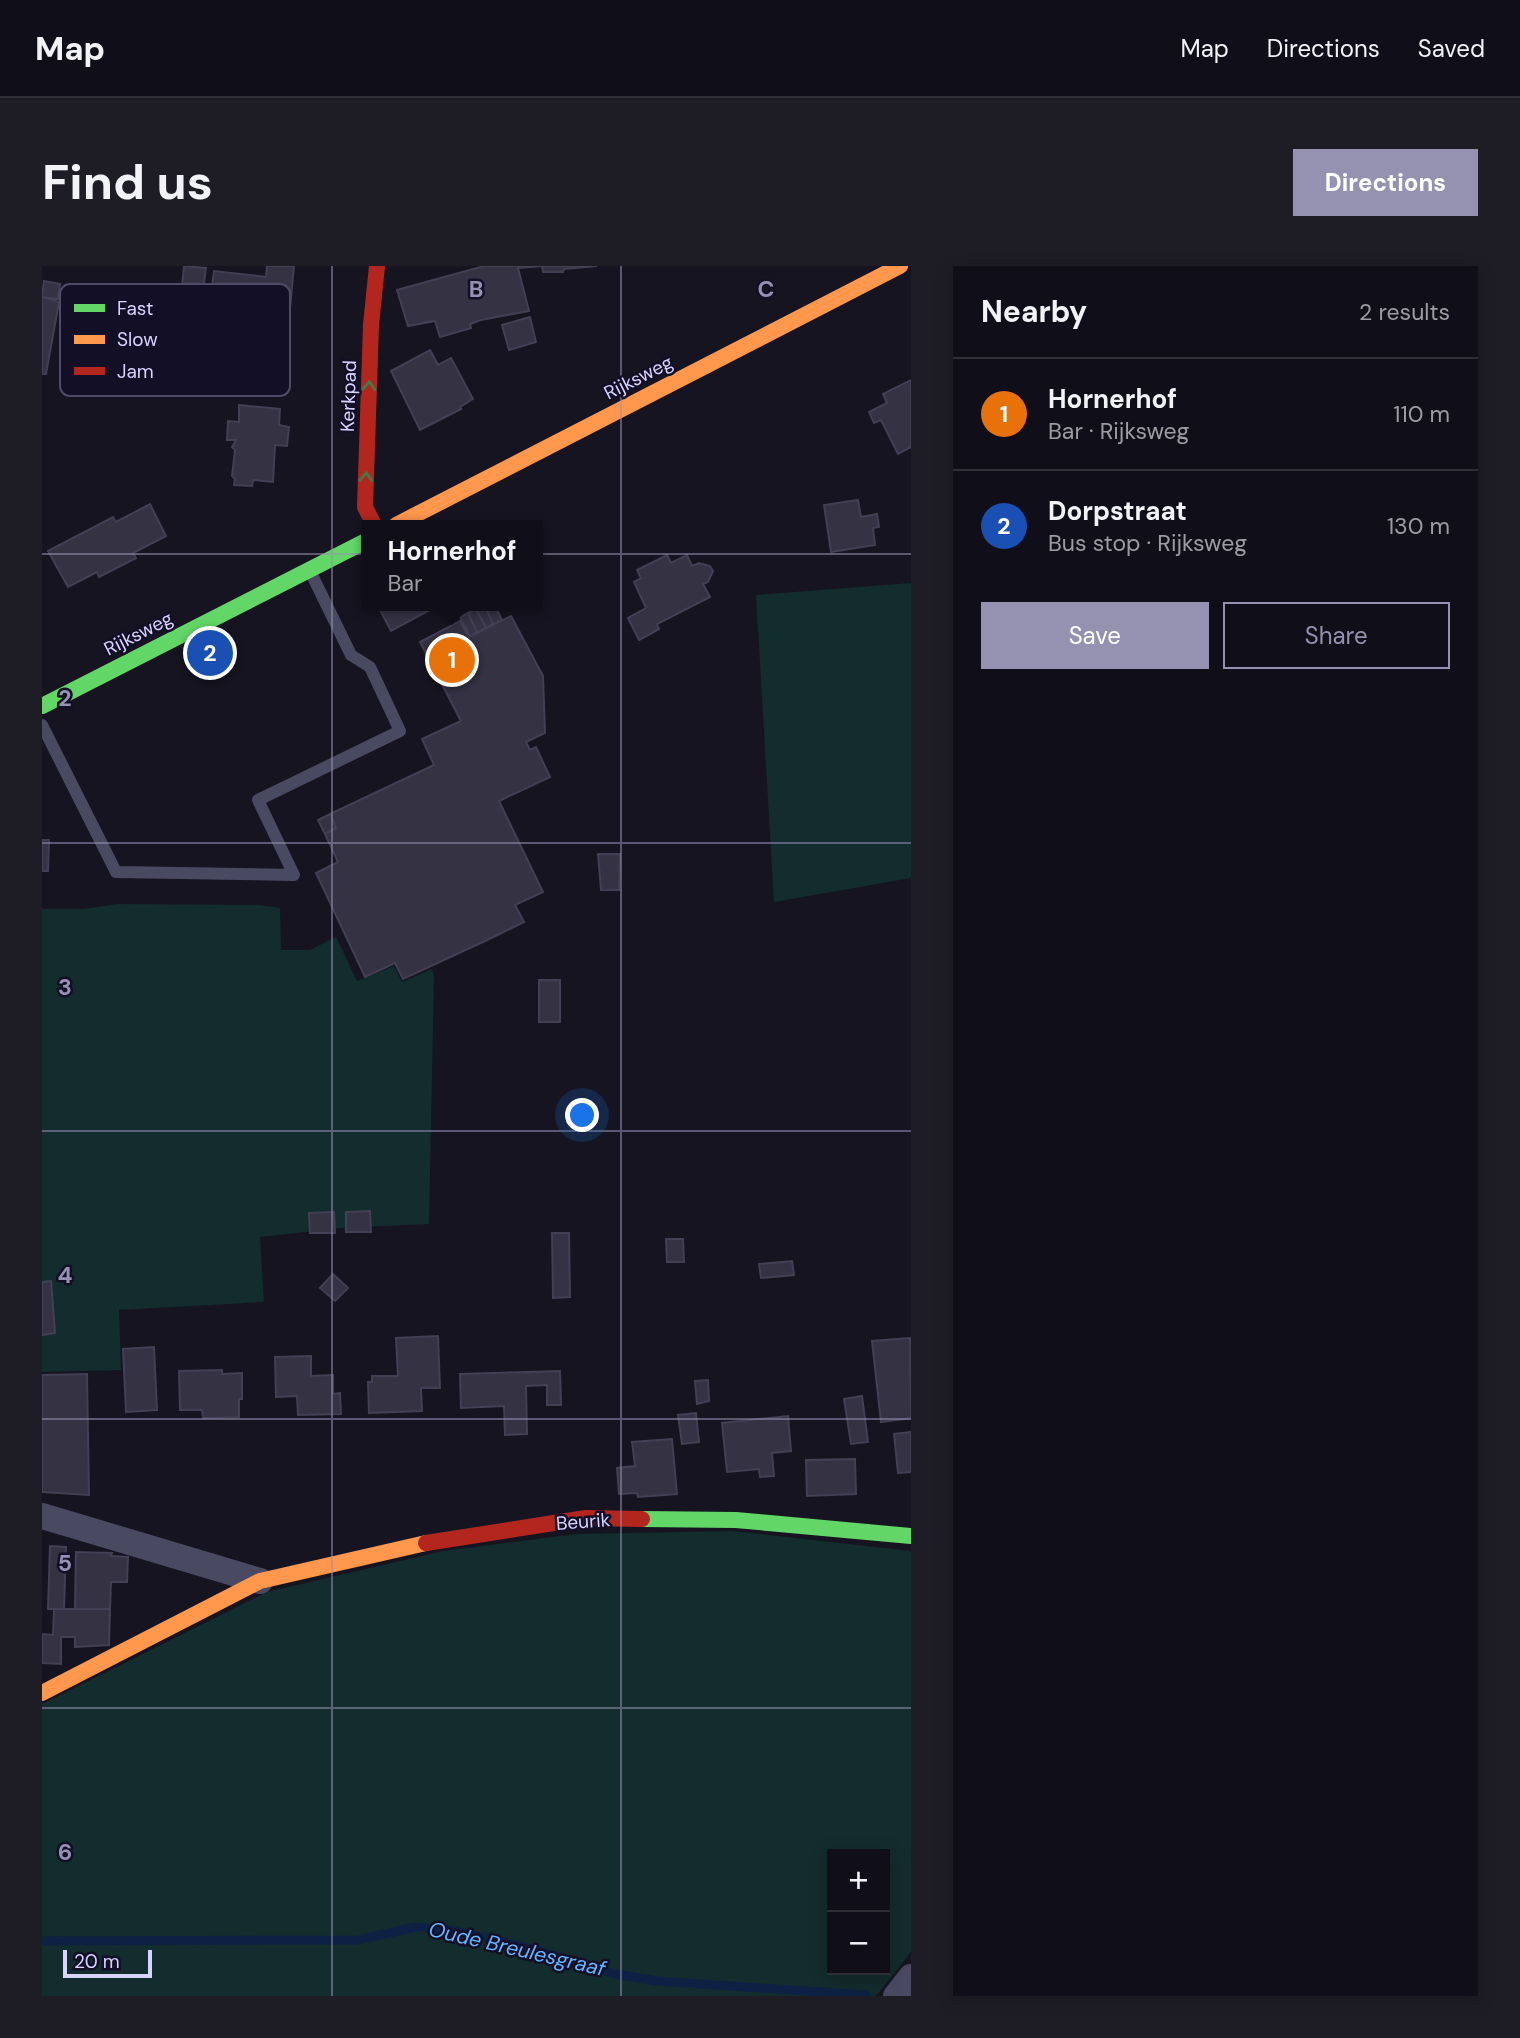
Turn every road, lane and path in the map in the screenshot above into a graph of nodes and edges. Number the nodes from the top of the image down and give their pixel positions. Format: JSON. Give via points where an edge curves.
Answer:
{"nodes":[{"id":1,"x":377,"y":266,"type":"edge"},
{"id":2,"x":900,"y":266,"type":"edge"},
{"id":3,"x":372,"y":520,"type":"edge"},
{"id":4,"x":406,"y":520,"type":"edge"},
{"id":5,"x":361,"y":544,"type":"edge"},
{"id":6,"x":310,"y":570,"type":"junction"},
{"id":7,"x":42,"y":706,"type":"edge"},
{"id":8,"x":42,"y":725,"type":"edge"},
{"id":9,"x":42,"y":1516,"type":"edge"},
{"id":10,"x":911,"y":1536,"type":"edge"},
{"id":11,"x":260,"y":1581,"type":"junction"},
{"id":12,"x":42,"y":1693,"type":"edge"},
{"id":13,"x":911,"y":1977,"type":"edge"},
{"id":14,"x":897,"y":1996,"type":"edge"}],
"edges":[{"from":3,"to":1,"type":"street","name":"Kerkpad","one_way":true,"via":[[365,507]]},
{"from":2,"to":4,"type":"street","name":"Rijksweg"},
{"from":5,"to":6,"type":"street","name":"Rijksweg"},
{"from":6,"to":7,"type":"street","name":"Rijksweg"},
{"from":6,"to":8,"type":"lane","via":[[351,655],[370,667],[400,731],[258,800],[294,875],[116,872]]},
{"from":9,"to":11,"type":"street","name":"Beurik"},
{"from":10,"to":11,"type":"street","name":"Beurik","via":[[736,1520],[586,1518],[446,1538]]},
{"from":11,"to":12,"type":"street","name":"Beurik"},
{"from":13,"to":14,"type":"street"}]}
